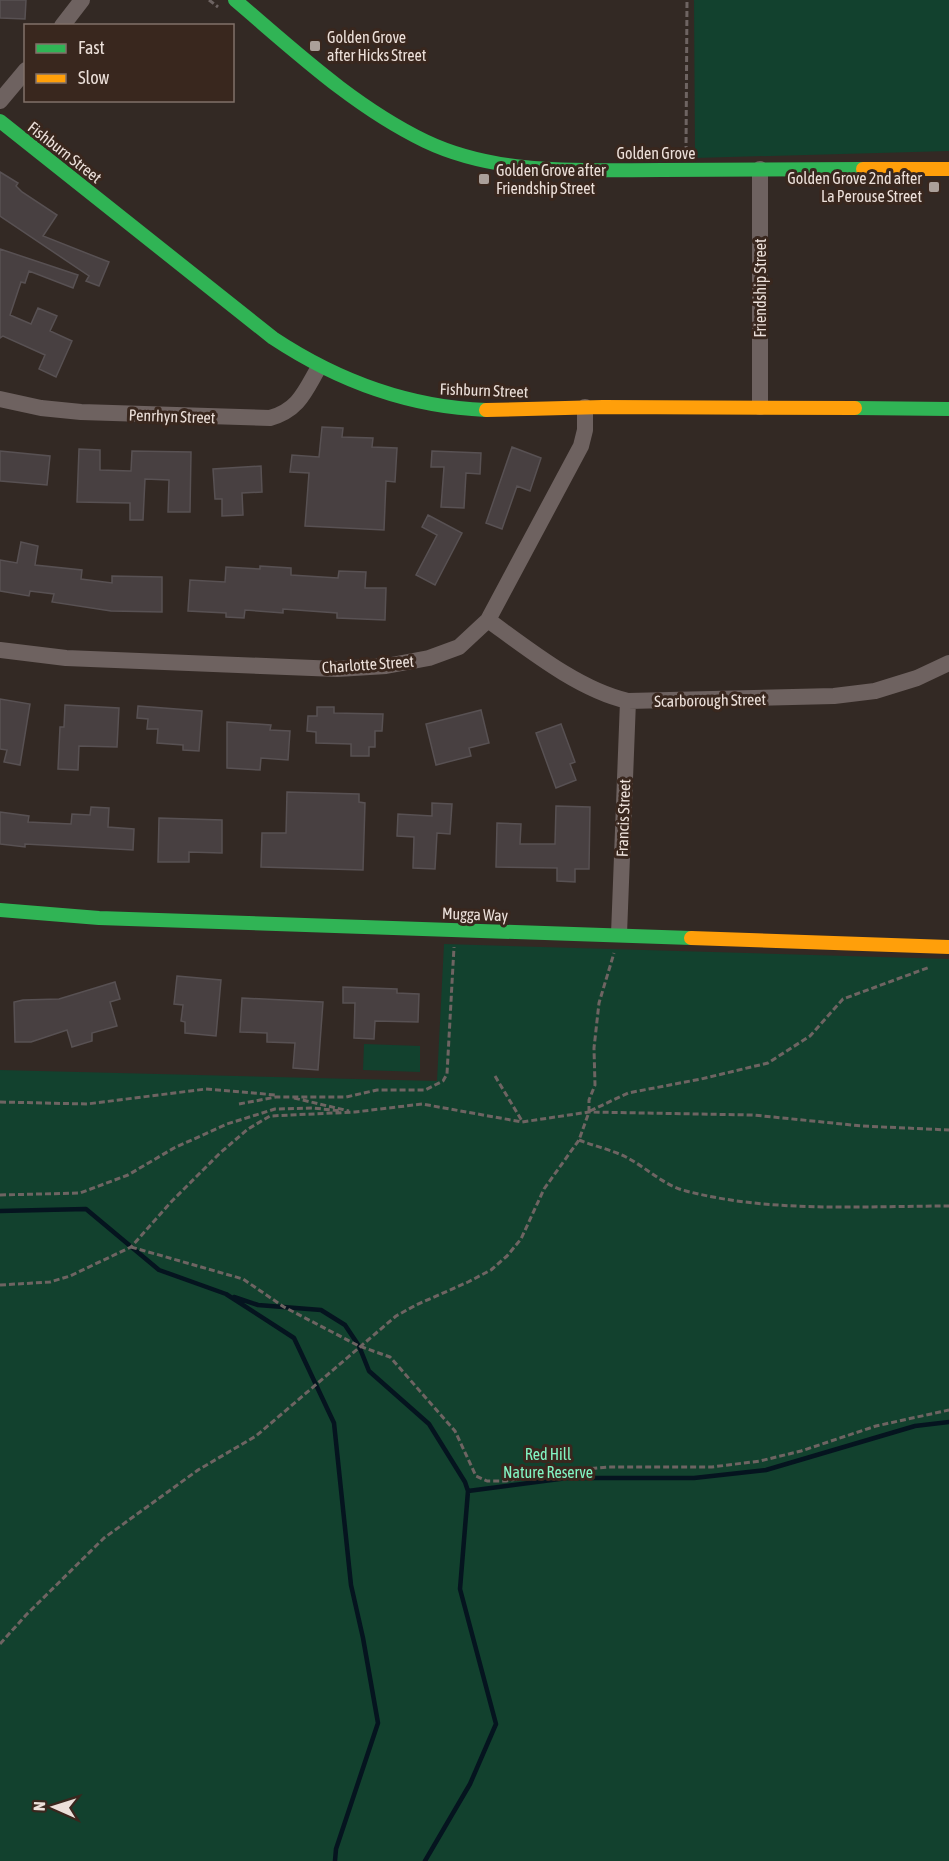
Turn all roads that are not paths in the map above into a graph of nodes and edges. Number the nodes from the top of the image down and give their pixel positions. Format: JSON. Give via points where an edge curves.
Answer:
{"nodes":[{"id":1,"x":82,"y":0,"type":"edge"},
{"id":2,"x":235,"y":0,"type":"edge"},
{"id":3,"x":64,"y":24,"type":"edge"},
{"id":4,"x":24,"y":72,"type":"edge"},
{"id":5,"x":0,"y":101,"type":"edge"},
{"id":6,"x":0,"y":121,"type":"edge"},
{"id":7,"x":760,"y":169,"type":"junction"},
{"id":8,"x":949,"y":169,"type":"edge"},
{"id":9,"x":319,"y":367,"type":"junction"},
{"id":10,"x":0,"y":399,"type":"edge"},
{"id":11,"x":585,"y":407,"type":"junction"},
{"id":12,"x":760,"y":407,"type":"junction"},
{"id":13,"x":949,"y":408,"type":"edge"},
{"id":14,"x":488,"y":620,"type":"junction"},
{"id":15,"x":0,"y":650,"type":"edge"},
{"id":16,"x":949,"y":663,"type":"edge"},
{"id":17,"x":628,"y":701,"type":"junction"},
{"id":18,"x":0,"y":910,"type":"edge"},
{"id":19,"x":619,"y":934,"type":"junction"},
{"id":20,"x":949,"y":947,"type":"edge"}],
"edges":[{"from":1,"to":3,"type":"street"},
{"from":2,"to":7,"type":"street","name":"Golden Grove","via":[[390,123],[440,148],[487,162],[541,169]]},
{"from":4,"to":5,"type":"street"},
{"from":6,"to":9,"type":"street","name":"Fishburn Street","via":[[273,338]]},
{"from":7,"to":8,"type":"street","name":"Golden Grove"},
{"from":7,"to":12,"type":"street","name":"Friendship Street"},
{"from":9,"to":10,"type":"street","name":"Penrhyn Street","via":[[303,397],[287,412],[270,418],[81,412]]},
{"from":9,"to":11,"type":"street","name":"Fishburn Street","via":[[389,395],[444,407]]},
{"from":11,"to":12,"type":"street","name":"Fishburn Street"},
{"from":11,"to":14,"type":"street","name":"Charlotte Street","via":[[581,446]]},
{"from":12,"to":13,"type":"street","name":"Fishburn Street"},
{"from":14,"to":15,"type":"street","name":"Charlotte Street","via":[[459,647],[429,658],[338,669],[66,658]]},
{"from":14,"to":17,"type":"street","name":"Scarborough Street","via":[[572,677]]},
{"from":16,"to":17,"type":"street","name":"Scarborough Street","via":[[875,691],[834,696]]},
{"from":17,"to":19,"type":"street","name":"Francis Street"},
{"from":18,"to":19,"type":"street","name":"Mugga Way","via":[[99,918]]},
{"from":19,"to":20,"type":"street","name":"Mugga Way"}]}
